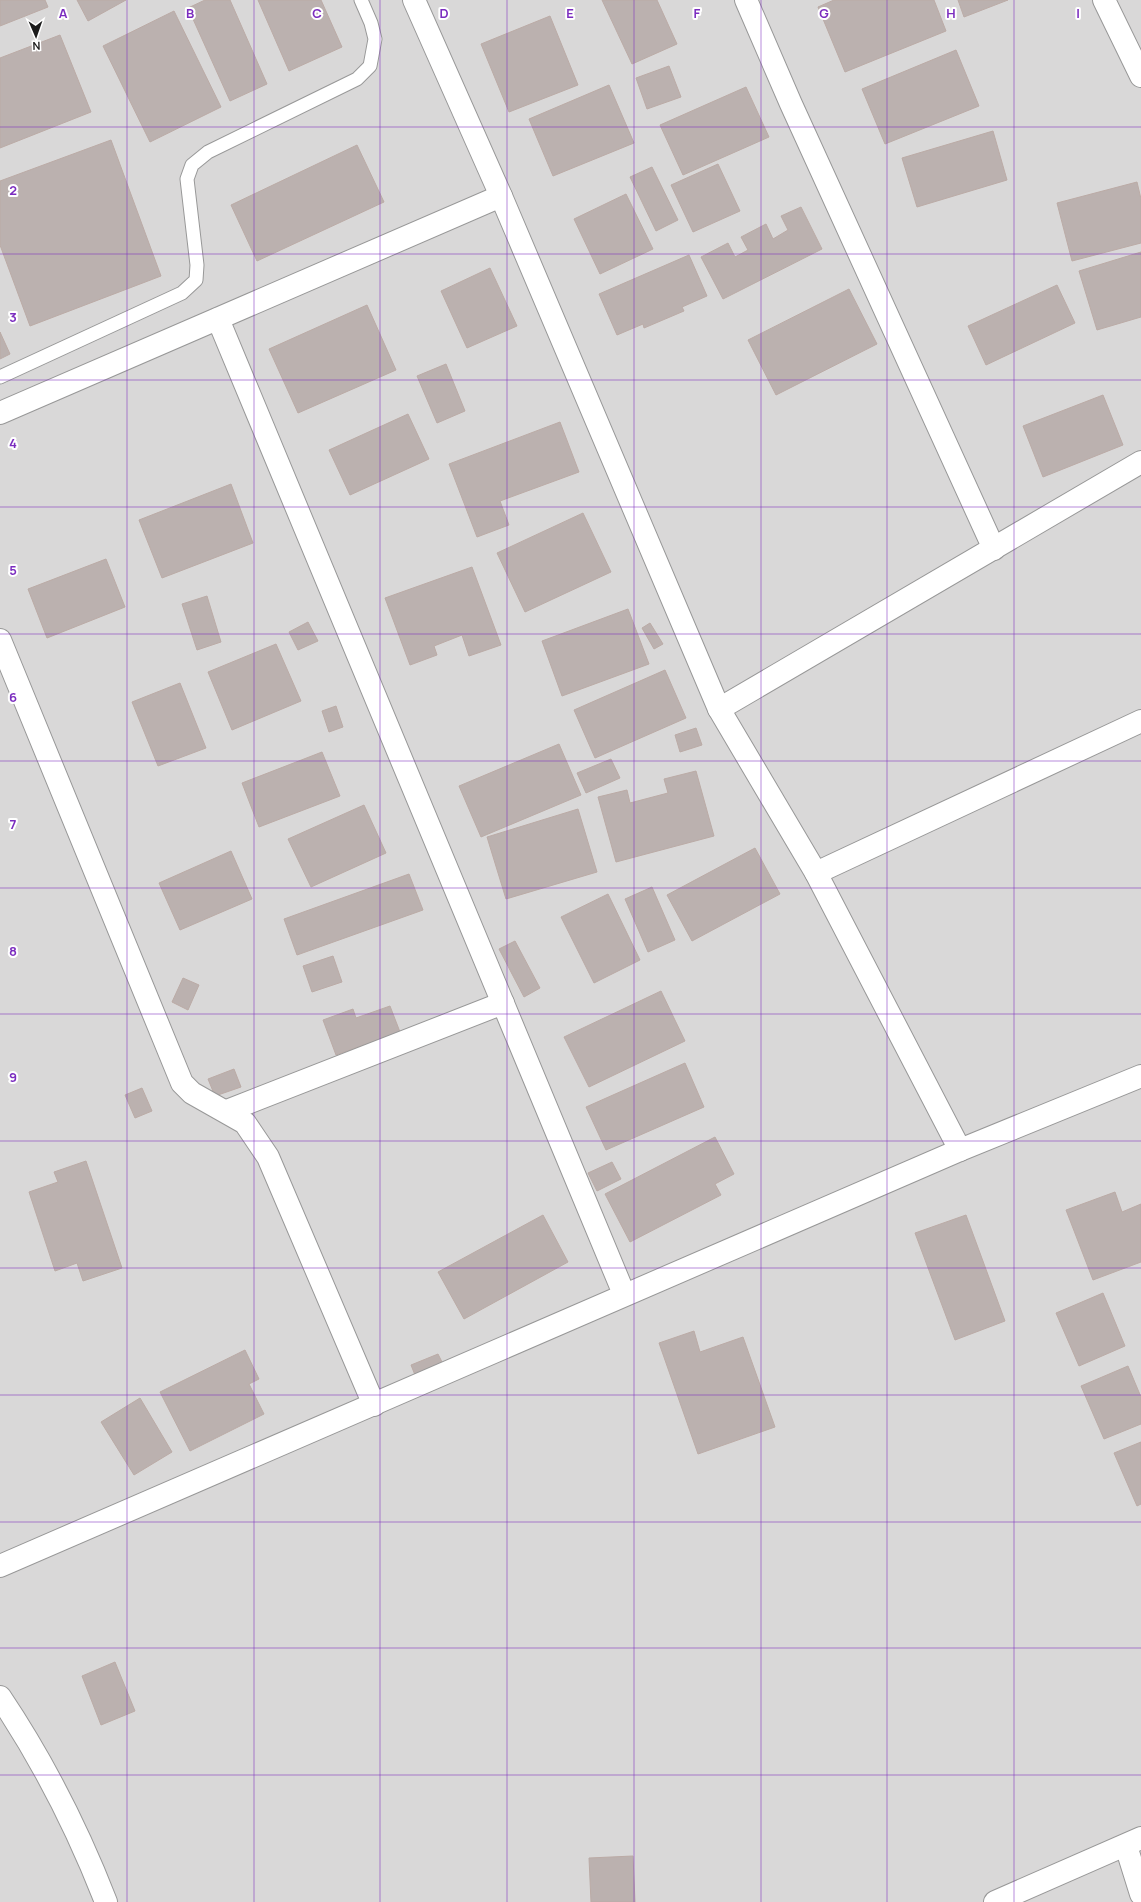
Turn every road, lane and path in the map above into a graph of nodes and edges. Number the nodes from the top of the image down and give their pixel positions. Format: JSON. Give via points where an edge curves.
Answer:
{"nodes":[{"id":1,"x":361,"y":0,"type":"edge"},
{"id":2,"x":414,"y":0,"type":"edge"},
{"id":3,"x":746,"y":0,"type":"edge"},
{"id":4,"x":1104,"y":0,"type":"edge"},
{"id":5,"x":1141,"y":76,"type":"edge"},
{"id":6,"x":501,"y":196,"type":"junction"},
{"id":7,"x":218,"y":319,"type":"junction"},
{"id":8,"x":0,"y":376,"type":"edge"},
{"id":9,"x":0,"y":413,"type":"edge"},
{"id":10,"x":1141,"y":462,"type":"edge"},
{"id":11,"x":994,"y":549,"type":"junction"},
{"id":12,"x":0,"y":640,"type":"edge"},
{"id":13,"x":719,"y":709,"type":"junction"},
{"id":14,"x":1141,"y":721,"type":"edge"},
{"id":15,"x":816,"y":873,"type":"junction"},
{"id":16,"x":503,"y":1003,"type":"junction"},
{"id":17,"x":1141,"y":1076,"type":"edge"},
{"id":18,"x":227,"y":1111,"type":"junction"},
{"id":19,"x":960,"y":1150,"type":"junction"},
{"id":20,"x":624,"y":1294,"type":"junction"},
{"id":21,"x":374,"y":1405,"type":"junction"},
{"id":22,"x":0,"y":1566,"type":"edge"},
{"id":23,"x":0,"y":1697,"type":"edge"},
{"id":24,"x":1133,"y":1842,"type":"edge"},
{"id":25,"x":1141,"y":1894,"type":"edge"},
{"id":26,"x":106,"y":1902,"type":"edge"},
{"id":27,"x":995,"y":1902,"type":"edge"}],
"edges":[{"from":1,"to":8,"type":"lane","via":[[375,39],[370,66],[357,79],[208,152],[192,165],[187,179],[197,265],[196,280],[182,293]]},
{"from":2,"to":6,"type":"street"},
{"from":3,"to":11,"type":"street"},
{"from":4,"to":5,"type":"street"},
{"from":6,"to":7,"type":"street"},
{"from":6,"to":13,"type":"street"},
{"from":7,"to":9,"type":"street"},
{"from":7,"to":16,"type":"street"},
{"from":10,"to":11,"type":"street"},
{"from":11,"to":13,"type":"street"},
{"from":12,"to":18,"type":"street","via":[[182,1083],[192,1093]]},
{"from":13,"to":15,"type":"street"},
{"from":14,"to":15,"type":"street"},
{"from":15,"to":19,"type":"street"},
{"from":16,"to":18,"type":"street"},
{"from":16,"to":20,"type":"street"},
{"from":17,"to":19,"type":"street"},
{"from":18,"to":21,"type":"street","via":[[245,1123],[268,1157]]},
{"from":19,"to":20,"type":"street"},
{"from":20,"to":21,"type":"street"},
{"from":21,"to":22,"type":"street"},
{"from":23,"to":26,"type":"street","via":[[28,1739],[86,1850]]},
{"from":24,"to":25,"type":"street"},
{"from":24,"to":27,"type":"street"}]}
